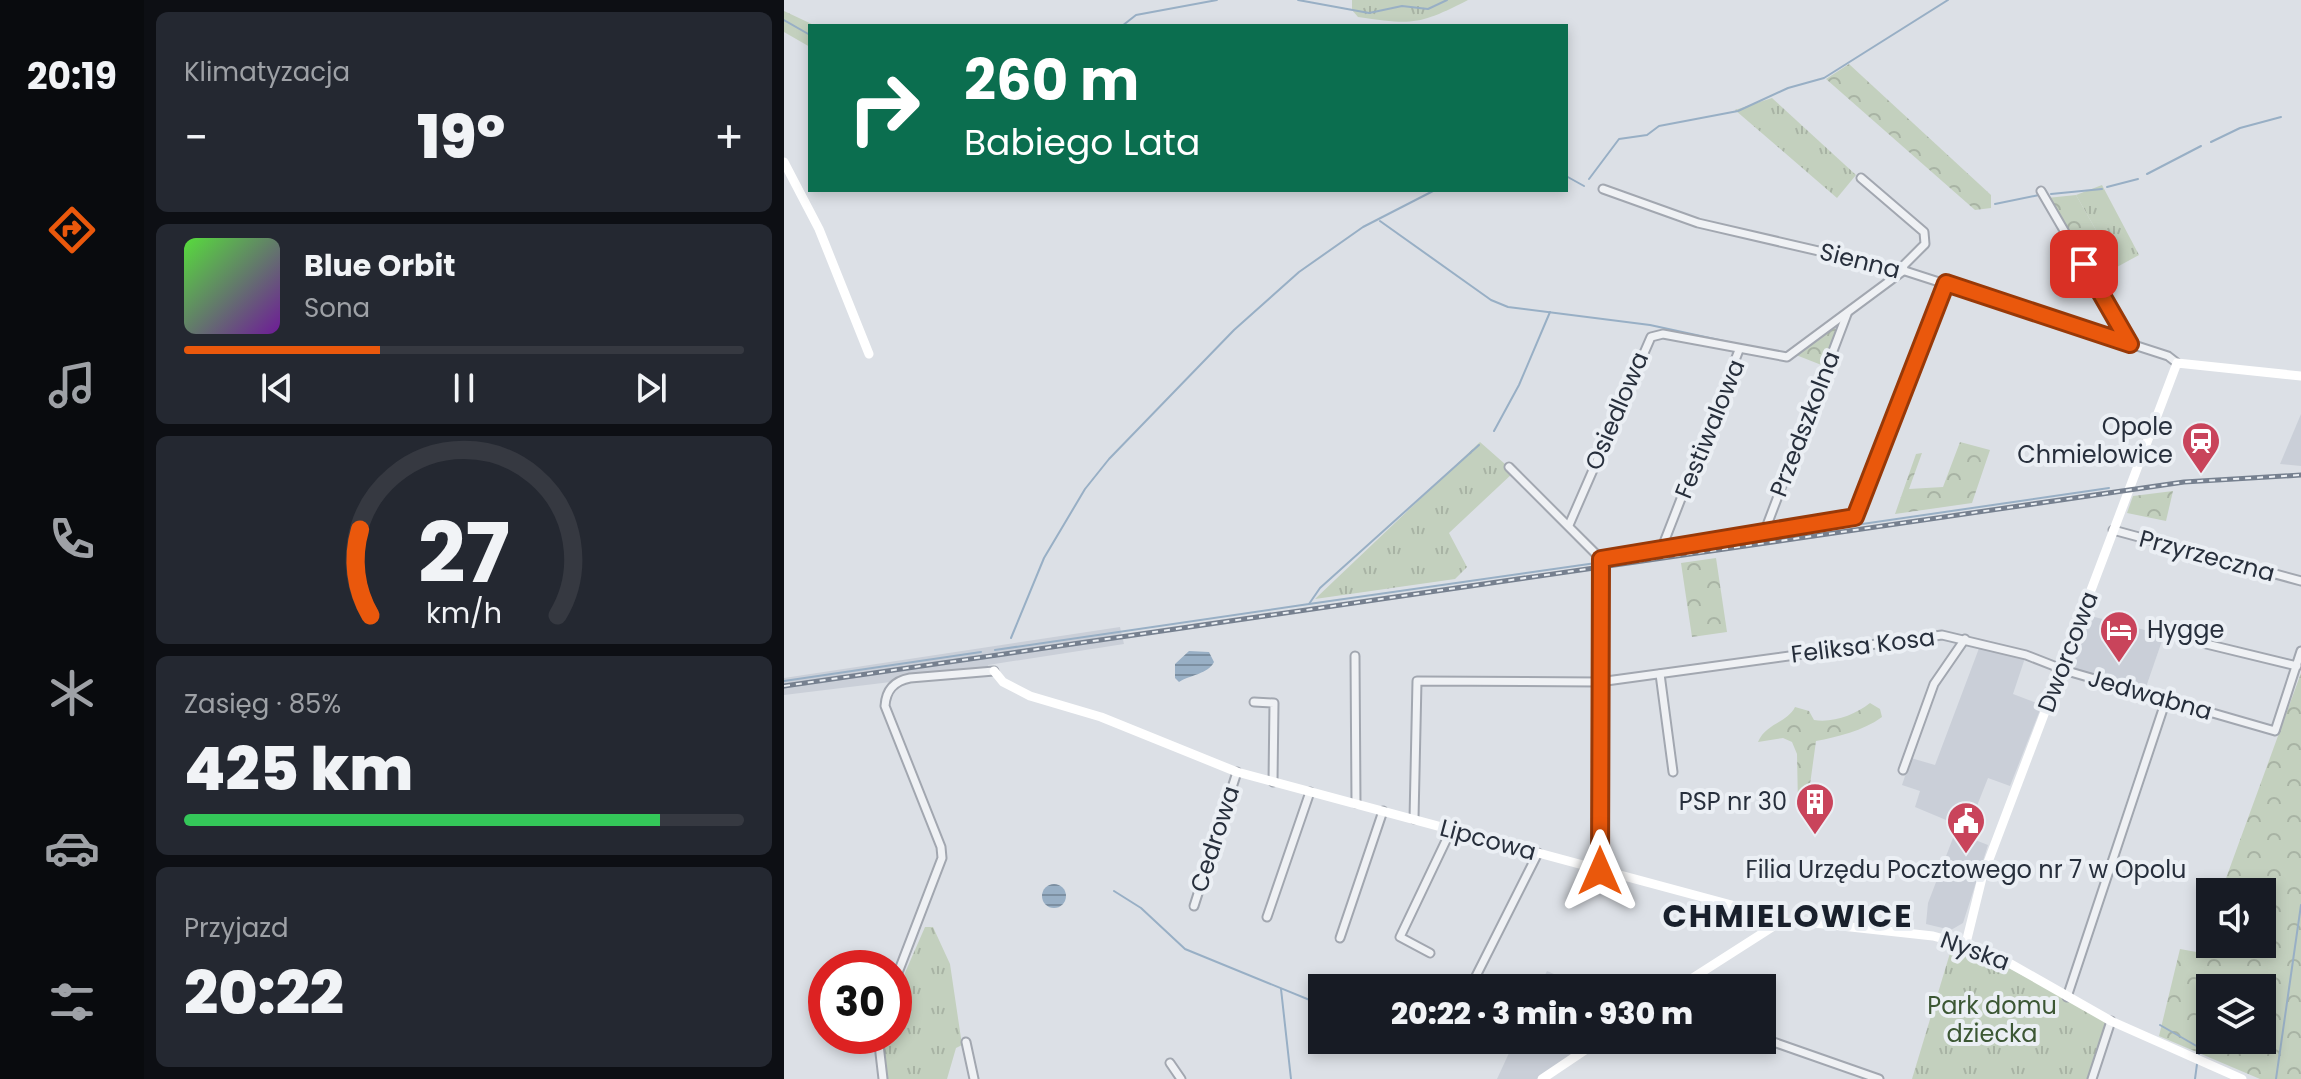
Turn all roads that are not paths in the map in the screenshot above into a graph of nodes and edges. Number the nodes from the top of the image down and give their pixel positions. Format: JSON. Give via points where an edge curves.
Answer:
{"nodes":[{"id":1,"x":784,"y":162,"type":"edge"},
{"id":2,"x":1861,"y":178,"type":"dead end"},
{"id":3,"x":1603,"y":189,"type":"dead end"},
{"id":4,"x":2041,"y":191,"type":"dead end"},
{"id":5,"x":1903,"y":271,"type":"junction"},
{"id":6,"x":1946,"y":283,"type":"junction"},
{"id":7,"x":1847,"y":314,"type":"junction"},
{"id":8,"x":2130,"y":344,"type":"junction"},
{"id":9,"x":1739,"y":350,"type":"junction"},
{"id":10,"x":869,"y":354,"type":"dead end"},
{"id":11,"x":2177,"y":363,"type":"junction"},
{"id":12,"x":2301,"y":376,"type":"edge"},
{"id":13,"x":1509,"y":467,"type":"dead end"},
{"id":14,"x":1569,"y":525,"type":"junction"},
{"id":15,"x":2113,"y":530,"type":"junction"},
{"id":16,"x":1764,"y":533,"type":"junction"},
{"id":17,"x":1661,"y":550,"type":"junction"},
{"id":18,"x":1601,"y":559,"type":"junction"},
{"id":19,"x":2301,"y":581,"type":"edge"},
{"id":20,"x":1965,"y":639,"type":"junction"},
{"id":21,"x":2198,"y":642,"type":"dead end"},
{"id":22,"x":2301,"y":651,"type":"edge"},
{"id":23,"x":1355,"y":656,"type":"dead end"},
{"id":24,"x":2297,"y":666,"type":"junction"},
{"id":25,"x":2062,"y":668,"type":"junction"},
{"id":26,"x":994,"y":671,"type":"joint"},
{"id":27,"x":1660,"y":674,"type":"junction"},
{"id":28,"x":1599,"y":682,"type":"junction"},
{"id":29,"x":2166,"y":700,"type":"junction"},
{"id":30,"x":1254,"y":702,"type":"dead end"},
{"id":31,"x":1903,"y":770,"type":"dead end"},
{"id":32,"x":1237,"y":772,"type":"junction"},
{"id":33,"x":1673,"y":772,"type":"dead end"},
{"id":34,"x":1273,"y":782,"type":"junction"},
{"id":35,"x":1310,"y":792,"type":"junction"},
{"id":36,"x":1356,"y":803,"type":"junction"},
{"id":37,"x":1383,"y":811,"type":"junction"},
{"id":38,"x":1414,"y":819,"type":"junction"},
{"id":39,"x":1451,"y":830,"type":"junction"},
{"id":40,"x":1538,"y":853,"type":"junction"},
{"id":41,"x":1600,"y":871,"type":"junction"},
{"id":42,"x":1194,"y":906,"type":"dead end"},
{"id":43,"x":1267,"y":917,"type":"dead end"},
{"id":44,"x":1777,"y":924,"type":"junction"},
{"id":45,"x":1340,"y":938,"type":"dead end"},
{"id":46,"x":1966,"y":943,"type":"junction"},
{"id":47,"x":907,"y":950,"type":"edge"},
{"id":48,"x":1430,"y":953,"type":"dead end"},
{"id":49,"x":1477,"y":974,"type":"edge"},
{"id":50,"x":1699,"y":974,"type":"edge"},
{"id":51,"x":2067,"y":997,"type":"junction"},
{"id":52,"x":2111,"y":1021,"type":"junction"},
{"id":53,"x":966,"y":1042,"type":"dead end"},
{"id":54,"x":1776,"y":1043,"type":"edge"},
{"id":55,"x":880,"y":1054,"type":"edge"},
{"id":56,"x":1579,"y":1054,"type":"edge"},
{"id":57,"x":1170,"y":1063,"type":"dead end"},
{"id":58,"x":1554,"y":1071,"type":"junction"},
{"id":59,"x":883,"y":1079,"type":"edge"},
{"id":60,"x":974,"y":1079,"type":"edge"},
{"id":61,"x":1181,"y":1079,"type":"edge"},
{"id":62,"x":1542,"y":1079,"type":"edge"},
{"id":63,"x":1563,"y":1079,"type":"edge"},
{"id":64,"x":1879,"y":1079,"type":"edge"},
{"id":65,"x":2092,"y":1079,"type":"edge"},
{"id":66,"x":2242,"y":1079,"type":"edge"}],
"edges":[{"from":1,"to":10,"type":"street","via":[[819,229]]},
{"from":2,"to":5,"type":"street","name":"Festiwalowa","via":[[1924,232],[1925,244]]},
{"from":3,"to":5,"type":"street","name":"Sienna","via":[[1698,223]]},
{"from":4,"to":8,"type":"street"},
{"from":5,"to":6,"type":"street","name":"Sienna"},
{"from":5,"to":7,"type":"street","name":"Festiwalowa"},
{"from":6,"to":8,"type":"street","name":"Sienna"},
{"from":6,"to":16,"type":"street","via":[[1855,517]]},
{"from":7,"to":9,"type":"street","name":"Festiwalowa","via":[[1787,357]]},
{"from":7,"to":16,"type":"street","name":"Przedszkolna"},
{"from":8,"to":11,"type":"street","name":"Sienna"},
{"from":9,"to":14,"type":"street","name":"Osiedlowa","via":[[1663,334],[1649,338]]},
{"from":9,"to":17,"type":"street","name":"Festiwalowa"},
{"from":11,"to":12,"type":"street","name":"Sienna"},
{"from":11,"to":15,"type":"street","name":"Dworcowa"},
{"from":13,"to":14,"type":"street"},
{"from":14,"to":18,"type":"street"},
{"from":15,"to":19,"type":"street","name":"Przyrzeczna"},
{"from":15,"to":25,"type":"street","name":"Dworcowa"},
{"from":16,"to":17,"type":"street"},
{"from":17,"to":18,"type":"street"},
{"from":18,"to":28,"type":"street"},
{"from":20,"to":25,"type":"street","name":"Feliksa Kosa"},
{"from":20,"to":27,"type":"street","name":"Feliksa Kosa","via":[[1920,635]]},
{"from":20,"to":31,"type":"street","via":[[1939,673]]},
{"from":21,"to":24,"type":"street"},
{"from":22,"to":24,"type":"street"},
{"from":23,"to":36,"type":"street"},
{"from":24,"to":29,"type":"street","name":"Jedwabna","via":[[2275,731]]},
{"from":25,"to":29,"type":"street","name":"Jedwabna"},
{"from":25,"to":46,"type":"street","name":"Dworcowa","via":[[1978,889]]},
{"from":26,"to":32,"type":"street","name":"Lipcowa","via":[[1030,696],[1101,717]]},
{"from":26,"to":47,"type":"street","via":[[899,680],[886,696],[885,706],[942,858]]},
{"from":27,"to":28,"type":"street","name":"Feliksa Kosa"},
{"from":27,"to":33,"type":"street"},
{"from":28,"to":38,"type":"street","name":"Feliksa Kosa","via":[[1417,681]]},
{"from":28,"to":41,"type":"street"},
{"from":29,"to":51,"type":"street"},
{"from":30,"to":34,"type":"street","via":[[1274,703]]},
{"from":32,"to":34,"type":"street","name":"Lipcowa"},
{"from":32,"to":42,"type":"street","name":"Cedrowa"},
{"from":34,"to":35,"type":"street","name":"Lipcowa"},
{"from":35,"to":36,"type":"street","name":"Lipcowa"},
{"from":35,"to":43,"type":"street"},
{"from":36,"to":37,"type":"street","name":"Lipcowa"},
{"from":37,"to":38,"type":"street","name":"Lipcowa"},
{"from":37,"to":45,"type":"street"},
{"from":38,"to":39,"type":"street","name":"Lipcowa"},
{"from":39,"to":40,"type":"street","name":"Lipcowa"},
{"from":39,"to":48,"type":"street","via":[[1400,937]]},
{"from":40,"to":41,"type":"street","name":"Lipcowa"},
{"from":40,"to":49,"type":"street"},
{"from":41,"to":44,"type":"street","name":"Lipcowa","via":[[1764,914]]},
{"from":44,"to":46,"type":"street","name":"Nyska","via":[[1817,924]]},
{"from":44,"to":50,"type":"street"},
{"from":46,"to":51,"type":"street","name":"Nyska"},
{"from":51,"to":52,"type":"street","name":"Nyska"},
{"from":52,"to":65,"type":"street"},
{"from":52,"to":66,"type":"street","name":"Nyska"},
{"from":53,"to":60,"type":"street"},
{"from":54,"to":64,"type":"street"},
{"from":55,"to":59,"type":"street"},
{"from":56,"to":58,"type":"street"},
{"from":57,"to":61,"type":"street"},
{"from":58,"to":62,"type":"street"},
{"from":58,"to":63,"type":"street"}]}
